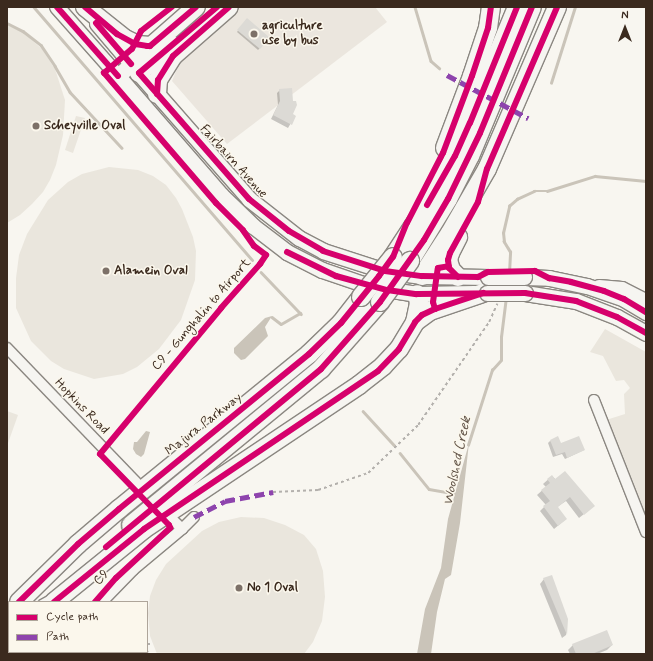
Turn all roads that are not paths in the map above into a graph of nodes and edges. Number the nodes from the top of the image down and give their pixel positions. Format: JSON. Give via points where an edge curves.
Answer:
{"nodes":[{"id":1,"x":57,"y":7,"type":"edge"},
{"id":2,"x":82,"y":7,"type":"edge"},
{"id":3,"x":85,"y":7,"type":"edge"},
{"id":4,"x":196,"y":7,"type":"edge"},
{"id":5,"x":217,"y":7,"type":"edge"},
{"id":6,"x":229,"y":7,"type":"edge"},
{"id":7,"x":491,"y":7,"type":"edge"},
{"id":8,"x":517,"y":7,"type":"edge"},
{"id":9,"x":532,"y":7,"type":"edge"},
{"id":10,"x":557,"y":7,"type":"edge"},
{"id":11,"x":150,"y":46,"type":"junction"},
{"id":12,"x":129,"y":74,"type":"junction"},
{"id":13,"x":157,"y":94,"type":"junction"},
{"id":14,"x":487,"y":169,"type":"junction"},
{"id":15,"x":396,"y":263,"type":"junction"},
{"id":16,"x":458,"y":277,"type":"junction"},
{"id":17,"x":587,"y":286,"type":"junction"},
{"id":18,"x":413,"y":287,"type":"junction"},
{"id":19,"x":489,"y":290,"type":"junction"},
{"id":20,"x":646,"y":301,"type":"edge"},
{"id":21,"x":646,"y":312,"type":"edge"},
{"id":22,"x":415,"y":322,"type":"junction"},
{"id":23,"x":646,"y":333,"type":"edge"},
{"id":24,"x":7,"y":348,"type":"edge"},
{"id":25,"x":594,"y":400,"type":"dead end"},
{"id":26,"x":137,"y":483,"type":"dead end"},
{"id":27,"x":171,"y":518,"type":"dead end"},
{"id":28,"x":194,"y":518,"type":"dead end"},
{"id":29,"x":182,"y":528,"type":"junction"},
{"id":30,"x":646,"y":532,"type":"edge"},
{"id":31,"x":34,"y":597,"type":"edge"},
{"id":32,"x":55,"y":598,"type":"edge"},
{"id":33,"x":22,"y":601,"type":"edge"},
{"id":34,"x":103,"y":601,"type":"edge"}],
"edges":[{"from":1,"to":12,"type":"main road","name":"Fairbairn Avenue"},
{"from":2,"to":12,"type":"main road","name":"Fairbairn Avenue"},
{"from":3,"to":11,"type":"highway","via":[[125,39],[138,45]]},
{"from":4,"to":11,"type":"highway"},
{"from":5,"to":12,"type":"highway"},
{"from":6,"to":13,"type":"highway","via":[[172,56],[158,80]]},
{"from":7,"to":15,"type":"highway","via":[[488,28],[456,121],[432,177],[405,226]]},
{"from":8,"to":15,"type":"highway","name":"Majura Parkway","via":[[455,156]]},
{"from":9,"to":15,"type":"highway","name":"Majura Parkway","via":[[470,156],[444,206]]},
{"from":10,"to":14,"type":"highway"},
{"from":11,"to":12,"type":"highway"},
{"from":12,"to":13,"type":"main road","name":"Fairbairn Avenue"},
{"from":12,"to":18,"type":"main road","name":"Fairbairn Avenue","via":[[221,195],[265,236],[287,252],[322,270],[372,287]]},
{"from":13,"to":15,"type":"main road","name":"Fairbairn Avenue","via":[[249,199],[299,238],[323,251]]},
{"from":14,"to":16,"type":"highway","via":[[478,202],[449,255],[449,268]]},
{"from":14,"to":18,"type":"highway","via":[[450,233]]},
{"from":15,"to":18,"type":"main road","name":"Fairbairn Avenue"},
{"from":15,"to":31,"type":"highway","name":"Majura Parkway","bridge":true,"via":[[309,354],[158,475],[78,544]]},
{"from":15,"to":32,"type":"highway","name":"Majura Parkway","bridge":true,"via":[[380,302],[321,369],[126,530]]},
{"from":16,"to":18,"type":"main road","name":"Fairbairn Avenue"},
{"from":16,"to":19,"type":"main road","name":"Fairbairn Avenue"},
{"from":17,"to":19,"type":"main road","name":"Fairbairn Avenue","bridge":true,"via":[[549,278],[524,277]]},
{"from":17,"to":20,"type":"main road","via":[[622,290]]},
{"from":17,"to":21,"type":"main road","name":"Fairbairn Avenue","via":[[624,299]]},
{"from":18,"to":19,"type":"main road","name":"Fairbairn Avenue"},
{"from":18,"to":22,"type":"highway","via":[[419,302]]},
{"from":19,"to":22,"type":"highway","via":[[430,310]]},
{"from":19,"to":23,"type":"main road","name":"Fairbairn Avenue","bridge":true,"via":[[576,301],[617,316]]},
{"from":22,"to":32,"type":"highway","via":[[399,349],[378,371],[144,528]]},
{"from":24,"to":26,"type":"street","name":"Hopkins Road"},
{"from":25,"to":30,"type":"street"},
{"from":27,"to":29,"type":"street"},
{"from":28,"to":29,"type":"street"},
{"from":29,"to":34,"type":"street","via":[[133,570]]},
{"from":31,"to":32,"type":"lane"},
{"from":31,"to":33,"type":"highway","name":"Majura Parkway"}]}
